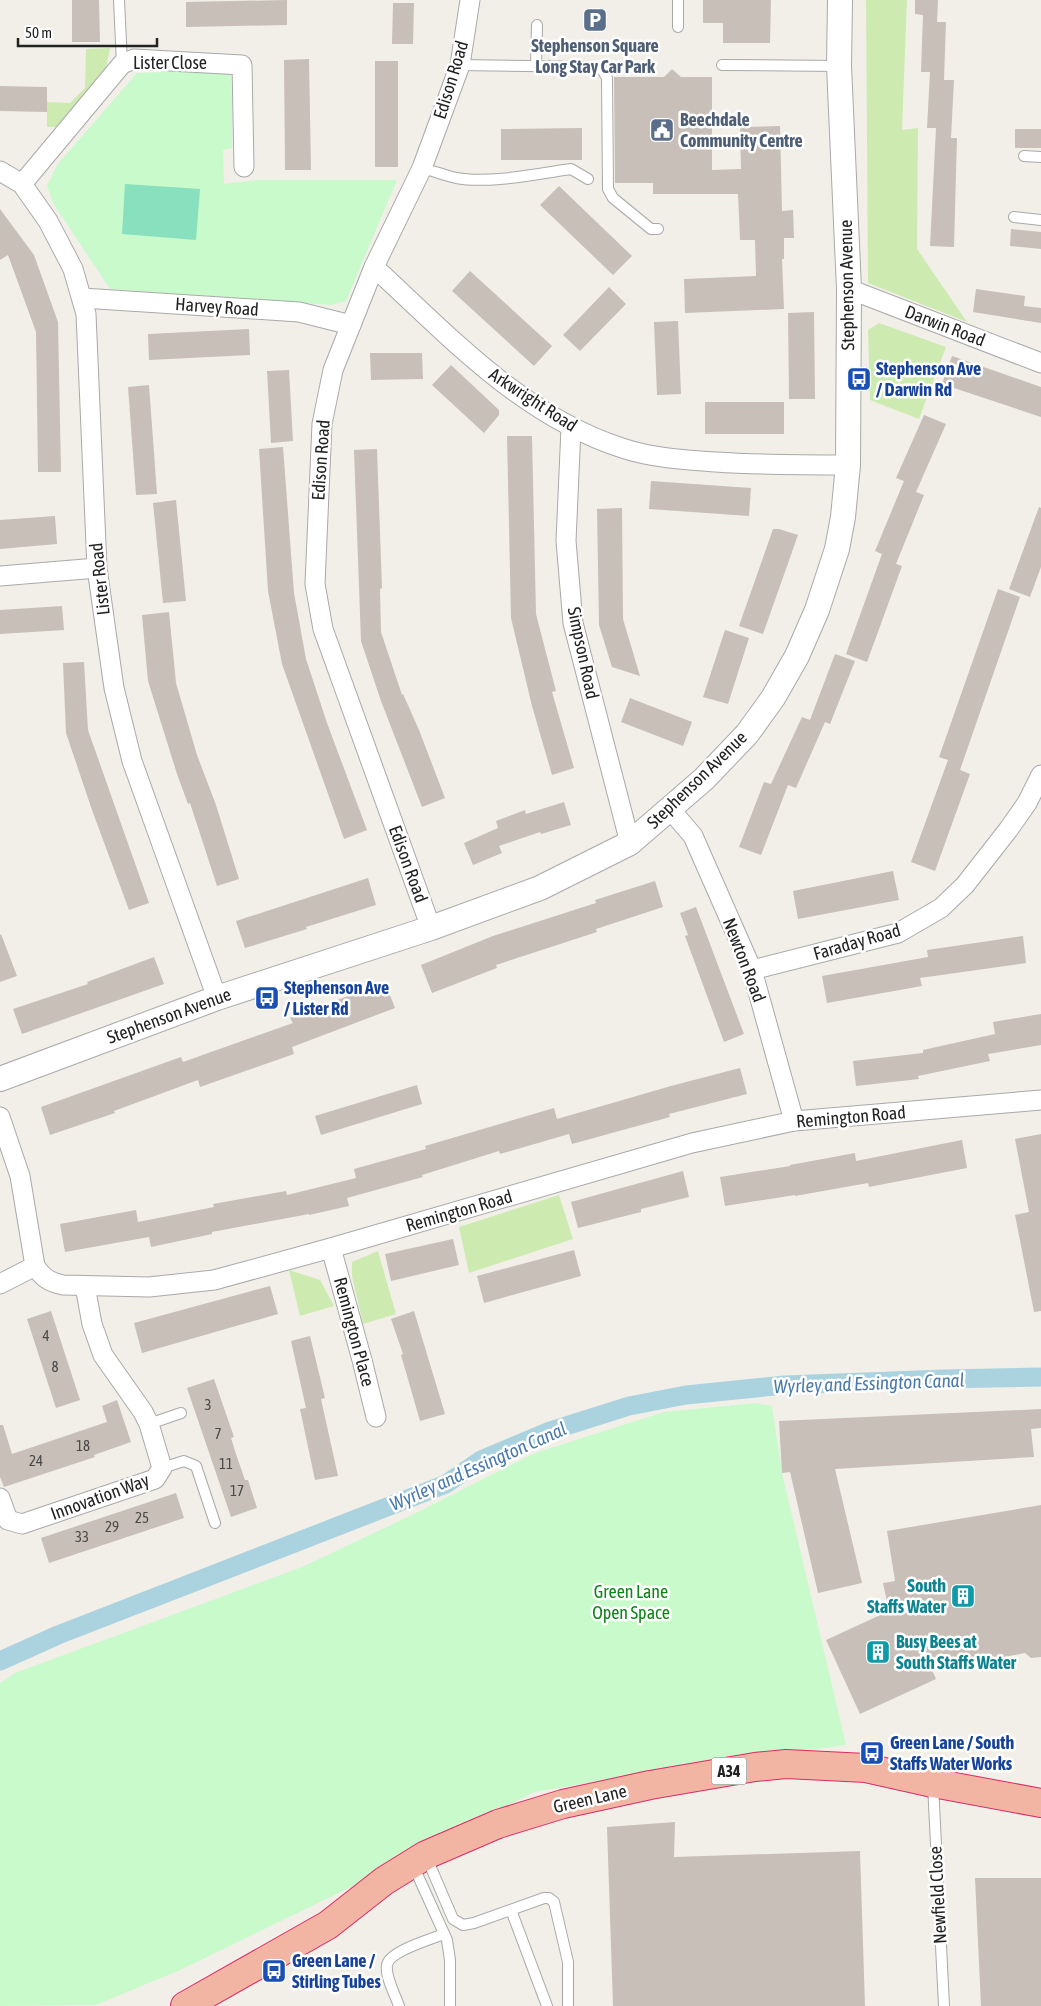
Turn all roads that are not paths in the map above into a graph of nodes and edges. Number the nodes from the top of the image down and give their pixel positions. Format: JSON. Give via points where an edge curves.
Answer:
{"nodes":[{"id":1,"x":119,"y":0,"type":"edge"},
{"id":2,"x":470,"y":0,"type":"edge"},
{"id":3,"x":678,"y":0,"type":"edge"},
{"id":4,"x":840,"y":0,"type":"edge"},
{"id":5,"x":538,"y":25,"type":"dead end"},
{"id":6,"x":678,"y":27,"type":"dead end"},
{"id":7,"x":122,"y":64,"type":"junction"},
{"id":8,"x":460,"y":65,"type":"junction"},
{"id":9,"x":722,"y":65,"type":"dead end"},
{"id":10,"x":536,"y":66,"type":"junction"},
{"id":11,"x":839,"y":66,"type":"junction"},
{"id":12,"x":1024,"y":156,"type":"dead end"},
{"id":13,"x":1041,"y":157,"type":"edge"},
{"id":14,"x":244,"y":167,"type":"dead end"},
{"id":15,"x":422,"y":168,"type":"junction"},
{"id":16,"x":0,"y":171,"type":"edge"},
{"id":17,"x":588,"y":180,"type":"dead end"},
{"id":18,"x":22,"y":184,"type":"junction"},
{"id":19,"x":1014,"y":217,"type":"dead end"},
{"id":20,"x":1041,"y":220,"type":"edge"},
{"id":21,"x":658,"y":229,"type":"dead end"},
{"id":22,"x":374,"y":267,"type":"junction"},
{"id":23,"x":849,"y":289,"type":"junction"},
{"id":24,"x":82,"y":298,"type":"junction"},
{"id":25,"x":351,"y":325,"type":"junction"},
{"id":26,"x":1041,"y":363,"type":"edge"},
{"id":27,"x":571,"y":428,"type":"junction"},
{"id":28,"x":848,"y":465,"type":"junction"},
{"id":29,"x":97,"y":568,"type":"junction"},
{"id":30,"x":0,"y":576,"type":"edge"},
{"id":31,"x":1041,"y":775,"type":"edge"},
{"id":32,"x":670,"y":809,"type":"junction"},
{"id":33,"x":630,"y":843,"type":"junction"},
{"id":34,"x":431,"y":928,"type":"junction"},
{"id":35,"x":752,"y":970,"type":"junction"},
{"id":36,"x":217,"y":998,"type":"junction"},
{"id":37,"x":0,"y":1079,"type":"edge"},
{"id":38,"x":1041,"y":1100,"type":"edge"},
{"id":39,"x":0,"y":1117,"type":"edge"},
{"id":40,"x":794,"y":1121,"type":"junction"},
{"id":41,"x":330,"y":1248,"type":"junction"},
{"id":42,"x":35,"y":1266,"type":"junction"},
{"id":43,"x":0,"y":1284,"type":"edge"},
{"id":44,"x":85,"y":1286,"type":"junction"},
{"id":45,"x":181,"y":1413,"type":"dead end"},
{"id":46,"x":376,"y":1417,"type":"dead end"},
{"id":47,"x":149,"y":1424,"type":"junction"},
{"id":48,"x":162,"y":1468,"type":"junction"},
{"id":49,"x":0,"y":1498,"type":"edge"},
{"id":50,"x":215,"y":1523,"type":"dead end"},
{"id":51,"x":933,"y":1783,"type":"junction"},
{"id":52,"x":1041,"y":1803,"type":"edge"},
{"id":53,"x":419,"y":1859,"type":"junction"},
{"id":54,"x":511,"y":1910,"type":"junction"},
{"id":55,"x":444,"y":1934,"type":"junction"},
{"id":56,"x":185,"y":2006,"type":"edge"},
{"id":57,"x":399,"y":2006,"type":"edge"},
{"id":58,"x":450,"y":2006,"type":"edge"},
{"id":59,"x":547,"y":2006,"type":"edge"},
{"id":60,"x":568,"y":2006,"type":"edge"},
{"id":61,"x":944,"y":2006,"type":"edge"}],
"edges":[{"from":1,"to":7,"type":"lane"},
{"from":2,"to":8,"type":"street","name":"Edison Road"},
{"from":3,"to":6,"type":"lane"},
{"from":4,"to":11,"type":"street","name":"Stephenson Avenue"},
{"from":5,"to":10,"type":"lane"},
{"from":7,"to":14,"type":"street","name":"Lister Close","via":[[134,59],[242,65]]},
{"from":7,"to":18,"type":"street","name":"Lister Close"},
{"from":8,"to":10,"type":"lane"},
{"from":8,"to":15,"type":"street","name":"Edison Road"},
{"from":9,"to":11,"type":"lane"},
{"from":10,"to":21,"type":"lane","via":[[597,67],[603,71],[607,78],[608,189],[613,198],[651,229]]},
{"from":11,"to":23,"type":"street","name":"Stephenson Avenue"},
{"from":12,"to":13,"type":"lane"},
{"from":15,"to":17,"type":"lane","via":[[457,178],[485,179],[571,168]]},
{"from":15,"to":22,"type":"street","name":"Edison Road"},
{"from":16,"to":18,"type":"street","name":"Lister Road"},
{"from":18,"to":24,"type":"street","name":"Lister Road","via":[[65,253]]},
{"from":19,"to":20,"type":"lane"},
{"from":22,"to":25,"type":"street","name":"Edison Road"},
{"from":22,"to":27,"type":"street","name":"Arkwright Road","via":[[495,378]]},
{"from":23,"to":26,"type":"street","name":"Darwin Road"},
{"from":23,"to":28,"type":"street","name":"Stephenson Avenue"},
{"from":24,"to":25,"type":"street","name":"Harvey Road","via":[[299,312]]},
{"from":24,"to":29,"type":"street","name":"Lister Road","via":[[86,314]]},
{"from":25,"to":34,"type":"street","name":"Edison Road","via":[[332,370],[322,424],[315,584],[322,629]]},
{"from":27,"to":28,"type":"street","name":"Arkwright Road","via":[[623,448],[677,460]]},
{"from":27,"to":33,"type":"street","name":"Simpson Road","via":[[566,541],[573,623]]},
{"from":28,"to":32,"type":"street","name":"Stephenson Avenue","via":[[837,549],[817,610],[797,656],[747,734]]},
{"from":29,"to":30,"type":"street"},
{"from":29,"to":36,"type":"street","name":"Lister Road","via":[[114,688],[132,761]]},
{"from":31,"to":35,"type":"street","name":"Faraday Road","via":[[1008,830],[965,885],[941,908],[898,934]]},
{"from":32,"to":33,"type":"street","name":"Stephenson Avenue"},
{"from":32,"to":35,"type":"street","name":"Newton Road","via":[[693,836]]},
{"from":33,"to":34,"type":"street","name":"Stephenson Avenue","via":[[540,888]]},
{"from":34,"to":36,"type":"street","name":"Stephenson Avenue"},
{"from":35,"to":40,"type":"street","name":"Newton Road"},
{"from":36,"to":37,"type":"street","name":"Stephenson Avenue"},
{"from":38,"to":40,"type":"street","name":"Remington Road"},
{"from":39,"to":42,"type":"street","via":[[20,1176]]},
{"from":40,"to":41,"type":"street","name":"Remington Road","via":[[692,1143]]},
{"from":41,"to":44,"type":"street","name":"Remington Road","via":[[214,1280],[149,1287]]},
{"from":41,"to":46,"type":"street","name":"Remington Place"},
{"from":42,"to":43,"type":"street"},
{"from":42,"to":44,"type":"street","name":"Remington Road","via":[[51,1283]]},
{"from":44,"to":47,"type":"street","name":"Innovation Way","via":[[92,1324],[103,1355]]},
{"from":45,"to":47,"type":"lane"},
{"from":47,"to":48,"type":"street","name":"Innovation Way"},
{"from":48,"to":49,"type":"street","name":"Innovation Way","via":[[155,1479],[22,1524],[8,1520]]},
{"from":48,"to":50,"type":"lane","via":[[184,1461],[196,1466]]},
{"from":51,"to":52,"type":"highway","name":"Green Lane","number":"A34"},
{"from":51,"to":53,"type":"highway","name":"Green Lane","number":"A34","via":[[866,1768],[786,1764],[755,1767],[563,1804],[498,1824]]},
{"from":51,"to":61,"type":"lane","name":"Newfield Close"},
{"from":53,"to":54,"type":"lane","via":[[458,1923],[468,1925]]},
{"from":53,"to":55,"type":"lane"},
{"from":53,"to":56,"type":"highway","name":"Green Lane","number":"A34","via":[[384,1881],[328,1925]]},
{"from":54,"to":59,"type":"lane"},
{"from":54,"to":60,"type":"lane","via":[[544,1898],[554,1902],[568,1962]]},
{"from":55,"to":57,"type":"lane","via":[[390,1958],[387,1973]]},
{"from":55,"to":58,"type":"lane","via":[[450,1960]]}]}
